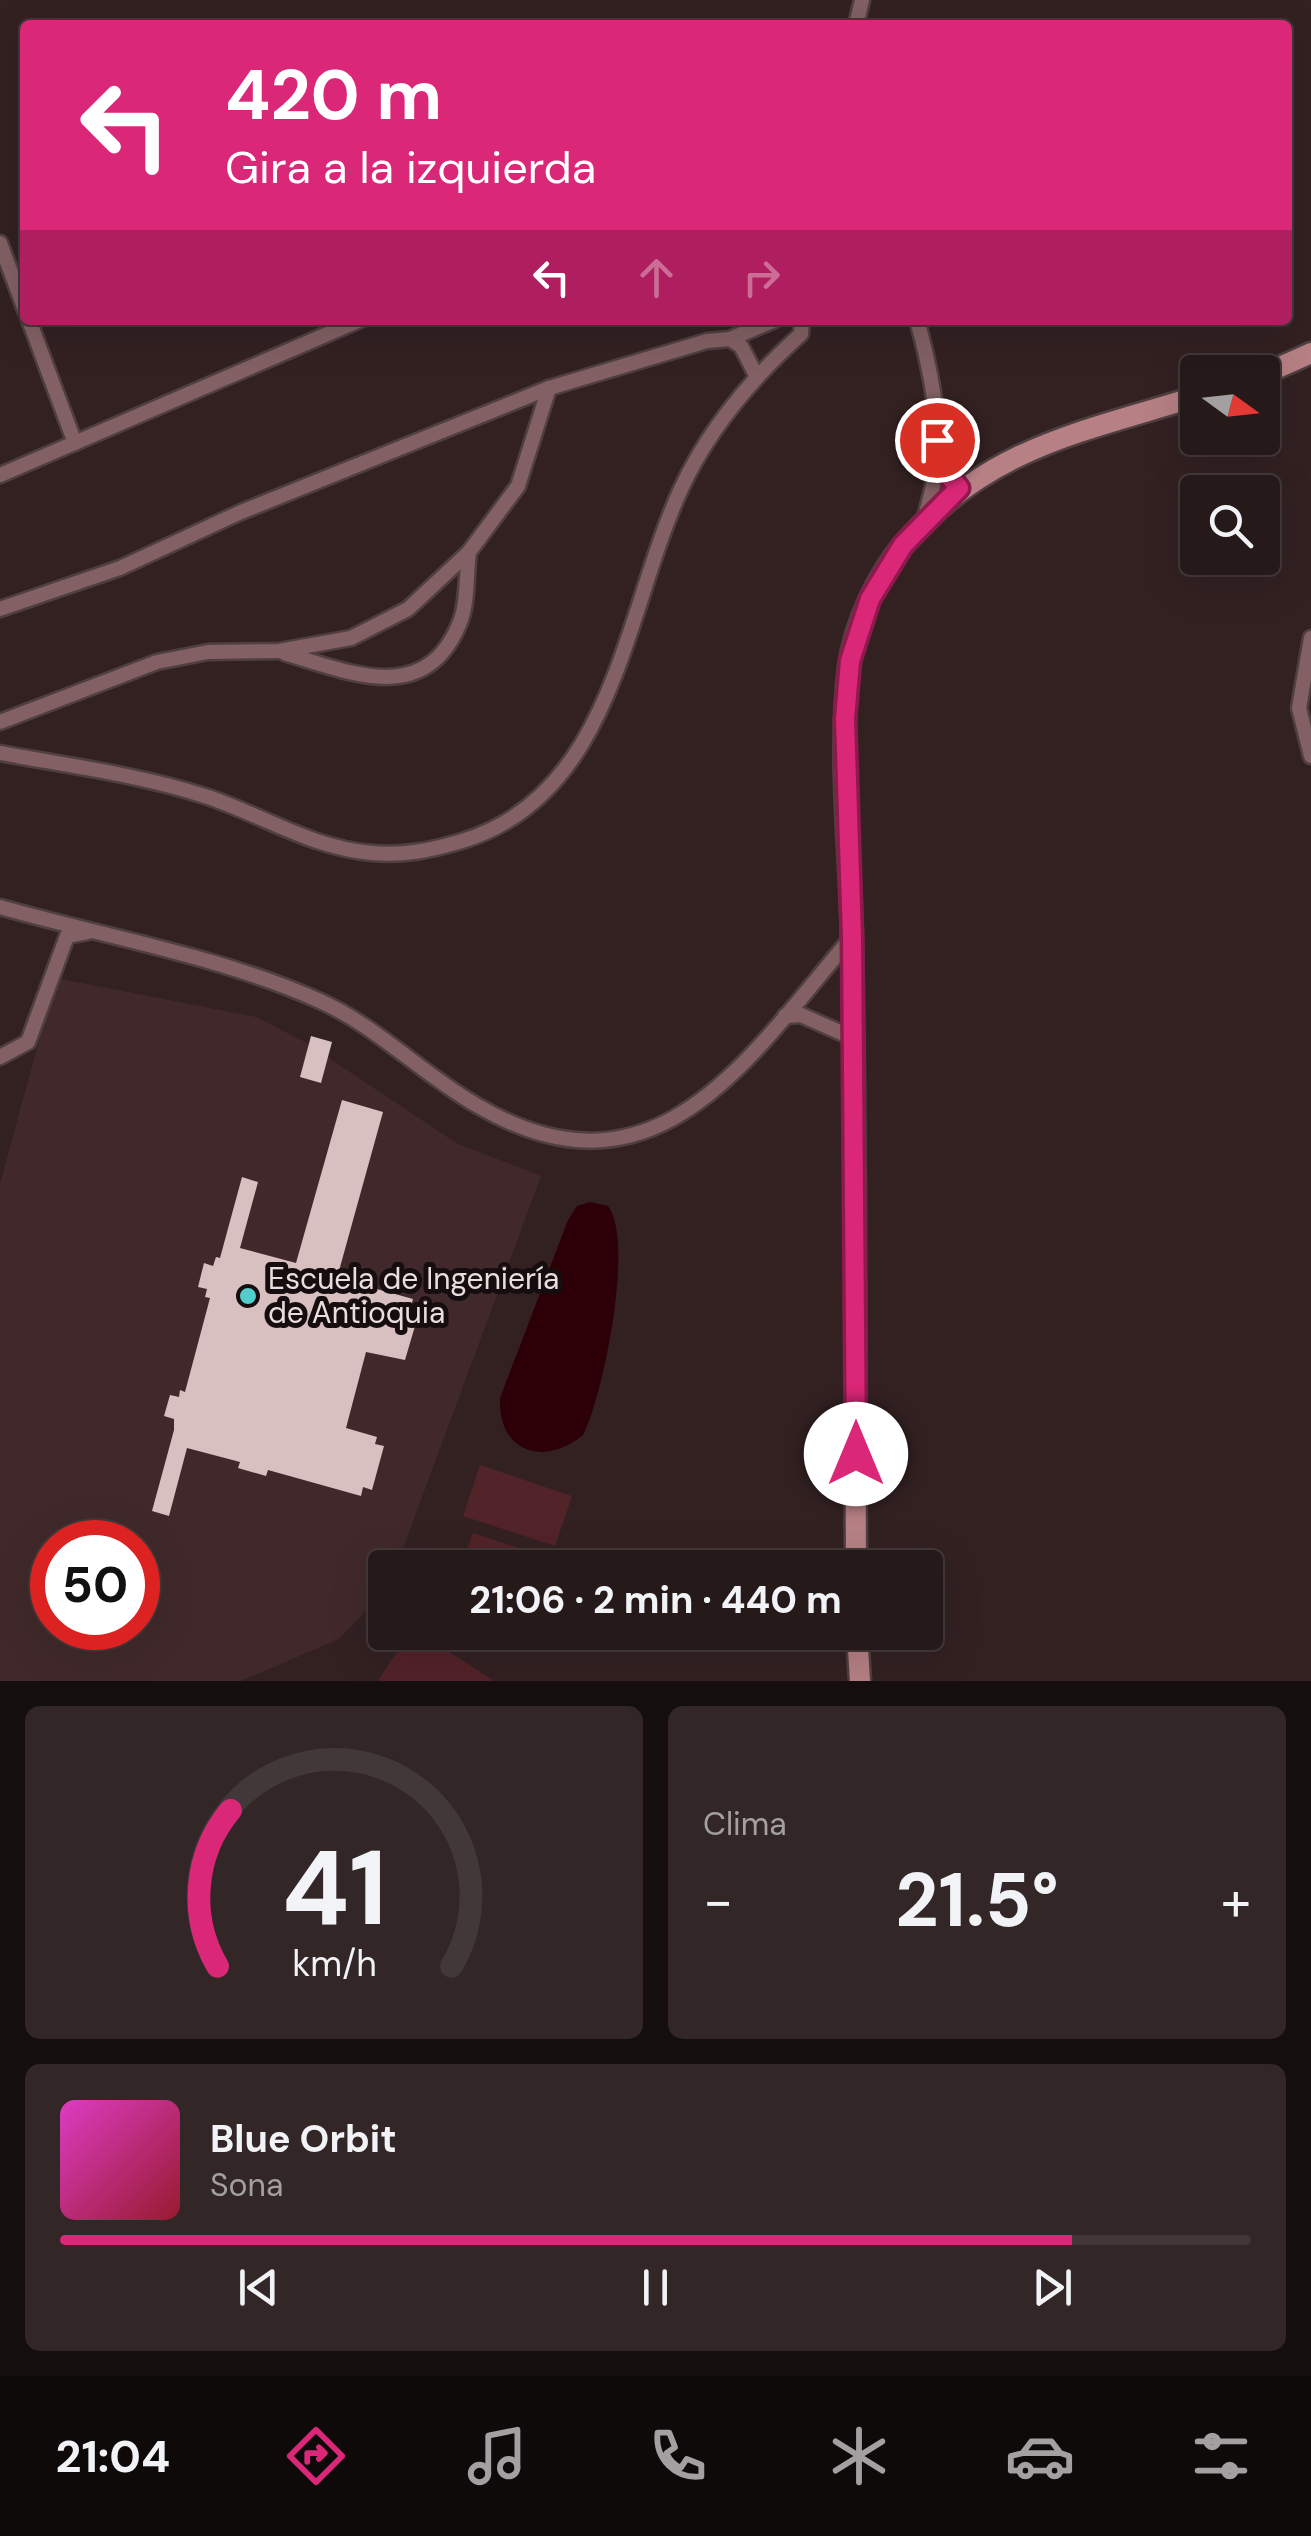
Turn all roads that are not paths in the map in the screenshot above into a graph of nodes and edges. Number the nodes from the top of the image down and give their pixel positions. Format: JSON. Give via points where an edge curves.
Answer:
{"nodes":[{"id":1,"x":0,"y":243,"type":"edge"},
{"id":2,"x":20,"y":297,"type":"edge"},
{"id":3,"x":30,"y":325,"type":"edge"},
{"id":4,"x":348,"y":325,"type":"edge"},
{"id":5,"x":763,"y":325,"type":"edge"},
{"id":6,"x":801,"y":325,"type":"edge"},
{"id":7,"x":918,"y":325,"type":"edge"},
{"id":8,"x":730,"y":339,"type":"junction"},
{"id":9,"x":1311,"y":354,"type":"edge"},
{"id":10,"x":1280,"y":367,"type":"edge"},
{"id":11,"x":756,"y":375,"type":"junction"},
{"id":12,"x":549,"y":388,"type":"junction"},
{"id":13,"x":1180,"y":402,"type":"edge"},
{"id":14,"x":75,"y":443,"type":"junction"},
{"id":15,"x":938,"y":462,"type":"junction"},
{"id":16,"x":0,"y":475,"type":"edge"},
{"id":17,"x":959,"y":488,"type":"junction"},
{"id":18,"x":924,"y":524,"type":"junction"},
{"id":19,"x":469,"y":552,"type":"junction"},
{"id":20,"x":0,"y":609,"type":"edge"},
{"id":21,"x":1311,"y":638,"type":"edge"},
{"id":22,"x":278,"y":651,"type":"junction"},
{"id":23,"x":0,"y":722,"type":"edge"},
{"id":24,"x":0,"y":753,"type":"edge"},
{"id":25,"x":1311,"y":756,"type":"edge"},
{"id":26,"x":0,"y":907,"type":"edge"},
{"id":27,"x":93,"y":931,"type":"junction"},
{"id":28,"x":852,"y":937,"type":"junction"},
{"id":29,"x":785,"y":1016,"type":"junction"},
{"id":30,"x":852,"y":1038,"type":"junction"},
{"id":31,"x":0,"y":1057,"type":"edge"},
{"id":32,"x":856,"y":1550,"type":"edge"},
{"id":33,"x":858,"y":1650,"type":"edge"},
{"id":34,"x":860,"y":1681,"type":"edge"}],
"edges":[{"from":1,"to":2,"type":"street"},
{"from":3,"to":14,"type":"street"},
{"from":4,"to":14,"type":"street"},
{"from":5,"to":8,"type":"street"},
{"from":6,"to":11,"type":"street","via":[[800,334]]},
{"from":7,"to":15,"type":"street"},
{"from":8,"to":11,"type":"street"},
{"from":8,"to":12,"type":"street"},
{"from":9,"to":10,"type":"main road"},
{"from":11,"to":24,"type":"street","via":[[682,484],[580,752],[526,811],[502,824],[405,855],[339,849],[154,781]]},
{"from":12,"to":19,"type":"street","via":[[518,486]]},
{"from":12,"to":20,"type":"street","via":[[120,568]]},
{"from":13,"to":17,"type":"main road","via":[[1032,448]]},
{"from":14,"to":16,"type":"street"},
{"from":15,"to":17,"type":"street"},
{"from":15,"to":18,"type":"street"},
{"from":17,"to":18,"type":"main road"},
{"from":18,"to":28,"type":"main road","via":[[870,599],[850,661],[845,719]]},
{"from":19,"to":22,"type":"street","via":[[408,609],[350,638]]},
{"from":19,"to":22,"type":"street","via":[[461,621],[441,654],[403,679],[371,679]]},
{"from":21,"to":25,"type":"street","via":[[1299,708]]},
{"from":22,"to":23,"type":"street","via":[[208,652],[157,662]]},
{"from":26,"to":27,"type":"street"},
{"from":27,"to":29,"type":"street","via":[[320,1002],[476,1106],[559,1139],[642,1134],[685,1114],[718,1091]]},
{"from":27,"to":31,"type":"street","via":[[67,936],[28,1042]]},
{"from":28,"to":29,"type":"street"},
{"from":28,"to":30,"type":"main road"},
{"from":29,"to":30,"type":"street"},
{"from":30,"to":32,"type":"main road"},
{"from":33,"to":34,"type":"main road"}]}
